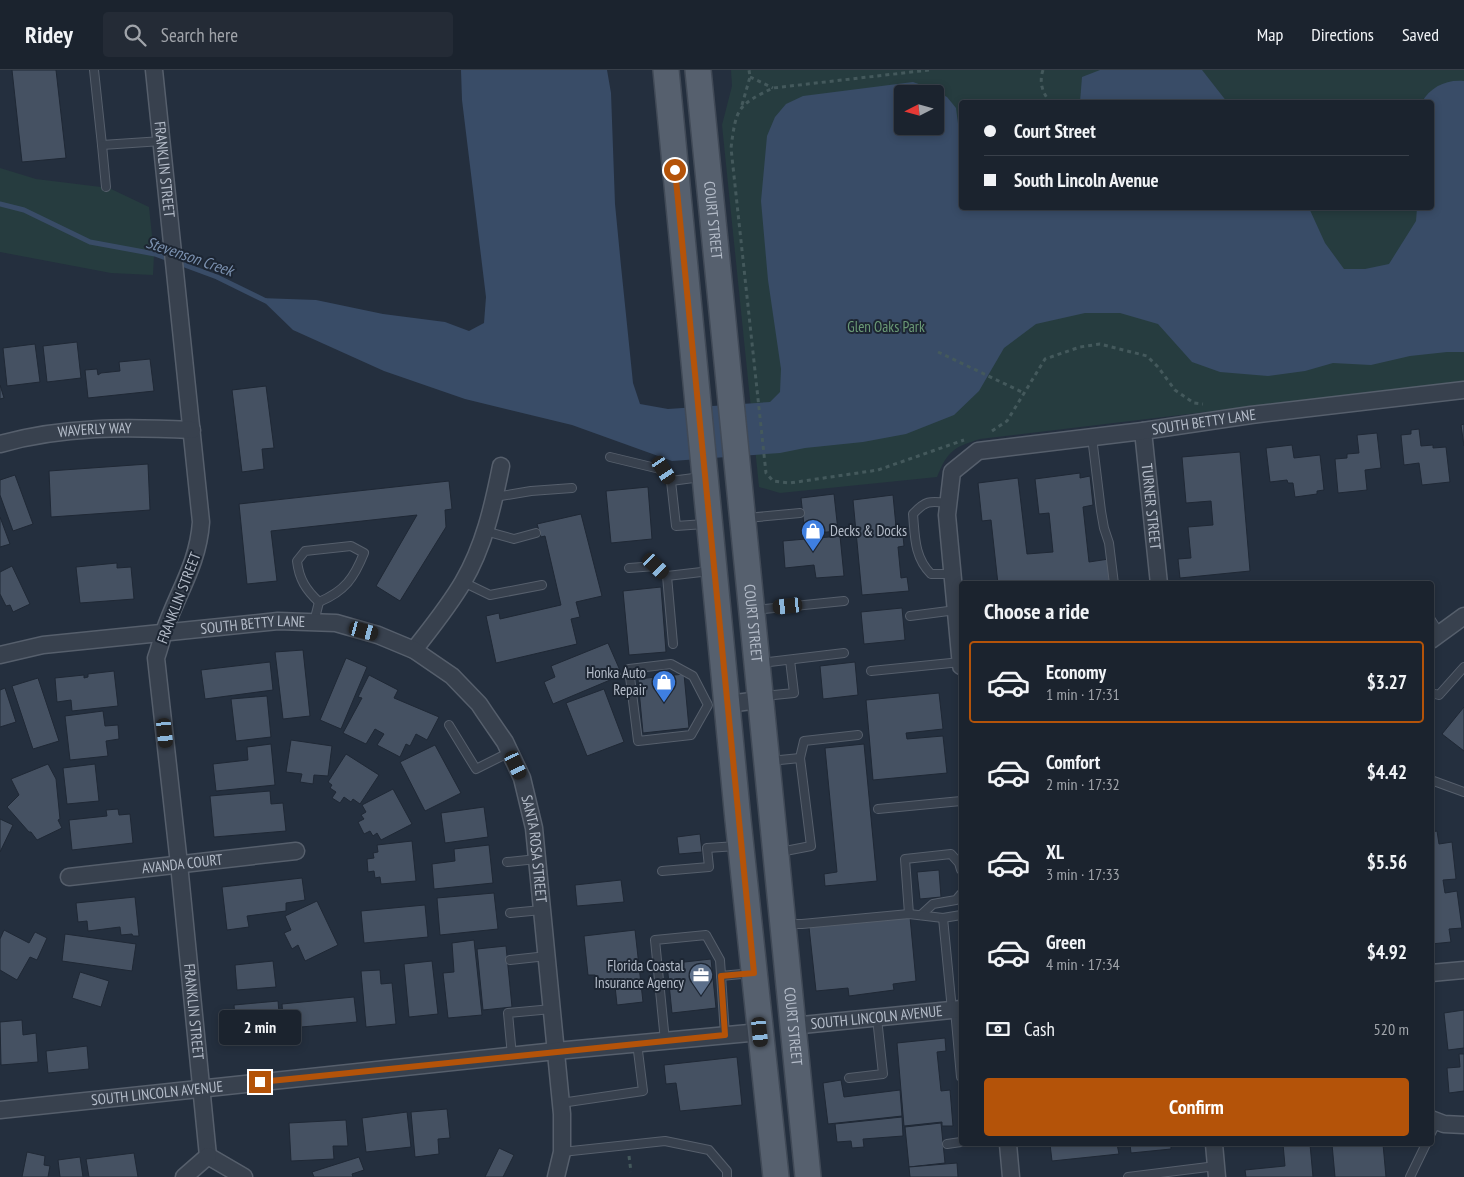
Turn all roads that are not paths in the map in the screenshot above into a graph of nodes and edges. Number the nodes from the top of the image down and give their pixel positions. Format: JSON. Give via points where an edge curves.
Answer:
{"nodes":[{"id":1,"x":94,"y":70,"type":"edge"},
{"id":2,"x":154,"y":70,"type":"edge"},
{"id":3,"x":666,"y":70,"type":"edge"},
{"id":4,"x":698,"y":70,"type":"edge"},
{"id":5,"x":162,"y":141,"type":"junction"},
{"id":6,"x":102,"y":145,"type":"junction"},
{"id":7,"x":106,"y":188,"type":"dead end"},
{"id":8,"x":1464,"y":390,"type":"edge"},
{"id":9,"x":192,"y":430,"type":"junction"},
{"id":10,"x":1143,"y":431,"type":"junction"},
{"id":11,"x":1092,"y":437,"type":"junction"},
{"id":12,"x":0,"y":444,"type":"edge"},
{"id":13,"x":610,"y":457,"type":"dead end"},
{"id":14,"x":501,"y":466,"type":"dead end"},
{"id":15,"x":705,"y":474,"type":"junction"},
{"id":16,"x":670,"y":480,"type":"junction"},
{"id":17,"x":572,"y":488,"type":"dead end"},
{"id":18,"x":495,"y":497,"type":"junction"},
{"id":19,"x":948,"y":503,"type":"junction"},
{"id":20,"x":800,"y":513,"type":"dead end"},
{"id":21,"x":743,"y":518,"type":"junction"},
{"id":22,"x":710,"y":523,"type":"junction"},
{"id":23,"x":485,"y":531,"type":"junction"},
{"id":24,"x":536,"y":533,"type":"dead end"},
{"id":25,"x":629,"y":568,"type":"dead end"},
{"id":26,"x":714,"y":571,"type":"junction"},
{"id":27,"x":952,"y":574,"type":"junction"},
{"id":28,"x":667,"y":576,"type":"junction"},
{"id":29,"x":1114,"y":581,"type":"edge"},
{"id":30,"x":1159,"y":581,"type":"edge"},
{"id":31,"x":463,"y":582,"type":"junction"},
{"id":32,"x":542,"y":585,"type":"dead end"},
{"id":33,"x":844,"y":601,"type":"dead end"},
{"id":34,"x":319,"y":602,"type":"junction"},
{"id":35,"x":752,"y":610,"type":"junction"},
{"id":36,"x":956,"y":610,"type":"junction"},
{"id":37,"x":910,"y":616,"type":"dead end"},
{"id":38,"x":1464,"y":616,"type":"edge"},
{"id":39,"x":314,"y":622,"type":"junction"},
{"id":40,"x":1434,"y":631,"type":"edge"},
{"id":41,"x":164,"y":632,"type":"junction"},
{"id":42,"x":959,"y":641,"type":"edge"},
{"id":43,"x":673,"y":644,"type":"dead end"},
{"id":44,"x":414,"y":650,"type":"junction"},
{"id":45,"x":844,"y":653,"type":"dead end"},
{"id":46,"x":0,"y":655,"type":"edge"},
{"id":47,"x":790,"y":660,"type":"junction"},
{"id":48,"x":959,"y":662,"type":"edge"},
{"id":49,"x":757,"y":664,"type":"junction"},
{"id":50,"x":1464,"y":667,"type":"edge"},
{"id":51,"x":871,"y":672,"type":"dead end"},
{"id":52,"x":1434,"y":694,"type":"edge"},
{"id":53,"x":760,"y":698,"type":"junction"},
{"id":54,"x":718,"y":704,"type":"junction"},
{"id":55,"x":450,"y":725,"type":"dead end"},
{"id":56,"x":858,"y":735,"type":"dead end"},
{"id":57,"x":510,"y":752,"type":"junction"},
{"id":58,"x":800,"y":758,"type":"junction"},
{"id":59,"x":766,"y":761,"type":"junction"},
{"id":60,"x":1434,"y":781,"type":"edge"},
{"id":61,"x":1464,"y":792,"type":"edge"},
{"id":62,"x":959,"y":801,"type":"edge"},
{"id":63,"x":878,"y":809,"type":"dead end"},
{"id":64,"x":738,"y":820,"type":"junction"},
{"id":65,"x":741,"y":845,"type":"junction"},
{"id":66,"x":296,"y":851,"type":"dead end"},
{"id":67,"x":775,"y":852,"type":"junction"},
{"id":68,"x":537,"y":859,"type":"junction"},
{"id":69,"x":507,"y":862,"type":"dead end"},
{"id":70,"x":959,"y":863,"type":"edge"},
{"id":71,"x":179,"y":864,"type":"junction"},
{"id":72,"x":662,"y":871,"type":"dead end"},
{"id":73,"x":69,"y":878,"type":"dead end"},
{"id":74,"x":959,"y":896,"type":"edge"},
{"id":75,"x":542,"y":910,"type":"junction"},
{"id":76,"x":510,"y":913,"type":"dead end"},
{"id":77,"x":910,"y":914,"type":"junction"},
{"id":78,"x":920,"y":915,"type":"junction"},
{"id":79,"x":959,"y":915,"type":"edge"},
{"id":80,"x":943,"y":918,"type":"junction"},
{"id":81,"x":782,"y":924,"type":"junction"},
{"id":82,"x":547,"y":956,"type":"junction"},
{"id":83,"x":510,"y":960,"type":"dead end"},
{"id":84,"x":1464,"y":970,"type":"edge"},
{"id":85,"x":754,"y":973,"type":"junction"},
{"id":86,"x":1434,"y":973,"type":"edge"},
{"id":87,"x":721,"y":976,"type":"junction"},
{"id":88,"x":552,"y":1009,"type":"junction"},
{"id":89,"x":956,"y":1010,"type":"edge"},
{"id":90,"x":877,"y":1018,"type":"junction"},
{"id":91,"x":792,"y":1026,"type":"junction"},
{"id":92,"x":760,"y":1032,"type":"junction"},
{"id":93,"x":725,"y":1035,"type":"junction"},
{"id":94,"x":665,"y":1041,"type":"junction"},
{"id":95,"x":637,"y":1044,"type":"junction"},
{"id":96,"x":959,"y":1050,"type":"edge"},
{"id":97,"x":556,"y":1051,"type":"junction"},
{"id":98,"x":512,"y":1056,"type":"junction"},
{"id":99,"x":849,"y":1078,"type":"dead end"},
{"id":100,"x":202,"y":1088,"type":"junction"},
{"id":101,"x":561,"y":1103,"type":"junction"},
{"id":102,"x":0,"y":1110,"type":"edge"},
{"id":103,"x":1434,"y":1124,"type":"edge"},
{"id":104,"x":1464,"y":1125,"type":"edge"},
{"id":105,"x":959,"y":1142,"type":"edge"},
{"id":106,"x":947,"y":1144,"type":"dead end"},
{"id":107,"x":1008,"y":1146,"type":"edge"},
{"id":108,"x":1214,"y":1146,"type":"edge"},
{"id":109,"x":1425,"y":1146,"type":"edge"},
{"id":110,"x":562,"y":1152,"type":"junction"},
{"id":111,"x":208,"y":1156,"type":"junction"},
{"id":112,"x":1217,"y":1171,"type":"edge"},
{"id":113,"x":184,"y":1177,"type":"edge"},
{"id":114,"x":244,"y":1177,"type":"edge"},
{"id":115,"x":556,"y":1177,"type":"edge"},
{"id":116,"x":727,"y":1177,"type":"edge"},
{"id":117,"x":776,"y":1177,"type":"edge"},
{"id":118,"x":799,"y":1177,"type":"edge"},
{"id":119,"x":808,"y":1177,"type":"edge"},
{"id":120,"x":1011,"y":1177,"type":"edge"},
{"id":121,"x":1128,"y":1177,"type":"edge"},
{"id":122,"x":1410,"y":1177,"type":"edge"}],
"edges":[{"from":1,"to":6,"type":"lane"},
{"from":2,"to":5,"type":"street","name":"FRANKLIN STREET"},
{"from":3,"to":15,"type":"main road"},
{"from":4,"to":21,"type":"main road","name":"COURT STREET"},
{"from":5,"to":6,"type":"lane"},
{"from":5,"to":9,"type":"street","name":"FRANKLIN STREET"},
{"from":6,"to":7,"type":"lane"},
{"from":8,"to":10,"type":"street","name":"SOUTH BETTY LANE"},
{"from":9,"to":12,"type":"street","name":"WAVERLY WAY","via":[[84,429]]},
{"from":9,"to":41,"type":"street","name":"FRANKLIN STREET","via":[[202,522],[200,543]]},
{"from":10,"to":11,"type":"street","name":"SOUTH BETTY LANE"},
{"from":10,"to":30,"type":"street","name":"TURNER STREET"},
{"from":11,"to":19,"type":"street","name":"SOUTH BETTY LANE","via":[[978,451],[952,472]]},
{"from":11,"to":29,"type":"lane"},
{"from":13,"to":16,"type":"lane","via":[[664,470]]},
{"from":14,"to":18,"type":"street"},
{"from":15,"to":16,"type":"lane"},
{"from":15,"to":22,"type":"main road"},
{"from":16,"to":22,"type":"lane","via":[[676,526]]},
{"from":17,"to":18,"type":"lane"},
{"from":18,"to":23,"type":"street"},
{"from":19,"to":27,"type":"street"},
{"from":19,"to":27,"type":"lane","via":[[922,504],[913,514],[915,546],[925,568],[932,574]]},
{"from":20,"to":21,"type":"lane"},
{"from":21,"to":35,"type":"main road","name":"COURT STREET"},
{"from":22,"to":26,"type":"main road"},
{"from":23,"to":24,"type":"lane","via":[[514,539]]},
{"from":23,"to":31,"type":"street"},
{"from":25,"to":28,"type":"lane","via":[[656,566]]},
{"from":26,"to":28,"type":"lane"},
{"from":26,"to":54,"type":"main road"},
{"from":27,"to":36,"type":"street"},
{"from":28,"to":43,"type":"lane"},
{"from":31,"to":32,"type":"lane","via":[[490,595]]},
{"from":31,"to":44,"type":"street"},
{"from":33,"to":35,"type":"lane"},
{"from":34,"to":34,"type":"lane","via":[[298,574],[297,560],[305,551],[351,546],[364,553],[355,574],[334,595]]},
{"from":34,"to":39,"type":"lane"},
{"from":35,"to":49,"type":"main road","name":"COURT STREET"},
{"from":36,"to":37,"type":"lane"},
{"from":36,"to":42,"type":"street"},
{"from":38,"to":40,"type":"street"},
{"from":39,"to":41,"type":"street","name":"SOUTH BETTY LANE","via":[[278,621]]},
{"from":39,"to":44,"type":"street","name":"SOUTH BETTY LANE","via":[[336,623],[378,634]]},
{"from":41,"to":46,"type":"street","name":"SOUTH BETTY LANE","via":[[43,645]]},
{"from":41,"to":71,"type":"street","name":"FRANKLIN STREET","via":[[156,658]]},
{"from":44,"to":57,"type":"street","name":"SANTA ROSA STREET","via":[[452,676],[479,704]]},
{"from":45,"to":47,"type":"lane"},
{"from":47,"to":49,"type":"lane"},
{"from":47,"to":53,"type":"lane","via":[[794,693]]},
{"from":48,"to":51,"type":"lane"},
{"from":49,"to":53,"type":"main road","name":"COURT STREET"},
{"from":50,"to":52,"type":"lane","via":[[1439,695]]},
{"from":53,"to":54,"type":"street"},
{"from":53,"to":59,"type":"main road","name":"COURT STREET"},
{"from":54,"to":54,"type":"lane","via":[[693,676],[671,664],[629,668],[638,741],[691,735]]},
{"from":54,"to":64,"type":"main road"},
{"from":55,"to":57,"type":"lane","via":[[476,769]]},
{"from":56,"to":58,"type":"lane","via":[[804,741]]},
{"from":57,"to":68,"type":"street","name":"SANTA ROSA STREET","via":[[522,778],[534,828]]},
{"from":58,"to":59,"type":"lane"},
{"from":58,"to":67,"type":"lane","via":[[811,846]]},
{"from":59,"to":67,"type":"main road","name":"COURT STREET"},
{"from":60,"to":61,"type":"lane"},
{"from":62,"to":63,"type":"lane"},
{"from":64,"to":65,"type":"main road"},
{"from":64,"to":91,"type":"main road","via":[[760,880],[775,996]]},
{"from":65,"to":72,"type":"lane","via":[[707,848],[709,867]]},
{"from":65,"to":85,"type":"main road"},
{"from":66,"to":71,"type":"street","name":"AVANDA COURT"},
{"from":67,"to":81,"type":"main road","name":"COURT STREET"},
{"from":68,"to":69,"type":"lane"},
{"from":68,"to":75,"type":"street","name":"SANTA ROSA STREET"},
{"from":70,"to":77,"type":"lane","via":[[950,854],[904,859]]},
{"from":71,"to":73,"type":"street","name":"AVANDA COURT"},
{"from":71,"to":100,"type":"street","name":"FRANKLIN STREET"},
{"from":74,"to":78,"type":"lane","via":[[956,900],[933,904]]},
{"from":75,"to":76,"type":"lane"},
{"from":75,"to":82,"type":"street","name":"SANTA ROSA STREET"},
{"from":77,"to":78,"type":"lane"},
{"from":77,"to":81,"type":"lane"},
{"from":78,"to":80,"type":"lane"},
{"from":79,"to":80,"type":"lane"},
{"from":80,"to":89,"type":"lane"},
{"from":81,"to":91,"type":"main road","name":"COURT STREET"},
{"from":82,"to":83,"type":"lane"},
{"from":82,"to":88,"type":"street","name":"SANTA ROSA STREET"},
{"from":84,"to":86,"type":"street"},
{"from":85,"to":87,"type":"lane"},
{"from":85,"to":92,"type":"main road"},
{"from":87,"to":93,"type":"lane"},
{"from":87,"to":94,"type":"lane","via":[[720,960],[706,935],[655,940]]},
{"from":88,"to":97,"type":"street","name":"SANTA ROSA STREET"},
{"from":88,"to":98,"type":"lane","via":[[508,1013]]},
{"from":89,"to":90,"type":"street","name":"SOUTH LINCOLN AVENUE"},
{"from":89,"to":96,"type":"lane"},
{"from":90,"to":91,"type":"street","name":"SOUTH LINCOLN AVENUE"},
{"from":90,"to":99,"type":"lane","via":[[883,1074]]},
{"from":91,"to":119,"type":"main road","name":"COURT STREET"},
{"from":92,"to":93,"type":"street","name":"SOUTH LINCOLN AVENUE"},
{"from":92,"to":117,"type":"main road"},
{"from":92,"to":118,"type":"main road","via":[[781,1071],[784,1107]]},
{"from":93,"to":94,"type":"street","name":"SOUTH LINCOLN AVENUE"},
{"from":94,"to":95,"type":"street","name":"SOUTH LINCOLN AVENUE"},
{"from":95,"to":97,"type":"street","name":"SOUTH LINCOLN AVENUE"},
{"from":95,"to":101,"type":"lane","via":[[643,1091]]},
{"from":97,"to":98,"type":"street","name":"SOUTH LINCOLN AVENUE"},
{"from":97,"to":101,"type":"street","name":"SANTA ROSA STREET"},
{"from":98,"to":100,"type":"street","name":"SOUTH LINCOLN AVENUE"},
{"from":100,"to":102,"type":"street","name":"SOUTH LINCOLN AVENUE"},
{"from":100,"to":111,"type":"street","name":"FRANKLIN STREET"},
{"from":101,"to":110,"type":"street","name":"SANTA ROSA STREET"},
{"from":103,"to":104,"type":"street"},
{"from":105,"to":106,"type":"lane"},
{"from":107,"to":120,"type":"street"},
{"from":108,"to":112,"type":"street"},
{"from":109,"to":122,"type":"lane"},
{"from":110,"to":115,"type":"street","name":"SANTA ROSA STREET"},
{"from":110,"to":116,"type":"lane","via":[[665,1141],[709,1150],[727,1171]]},
{"from":111,"to":113,"type":"street"},
{"from":111,"to":114,"type":"street"},
{"from":112,"to":121,"type":"lane"}]}
